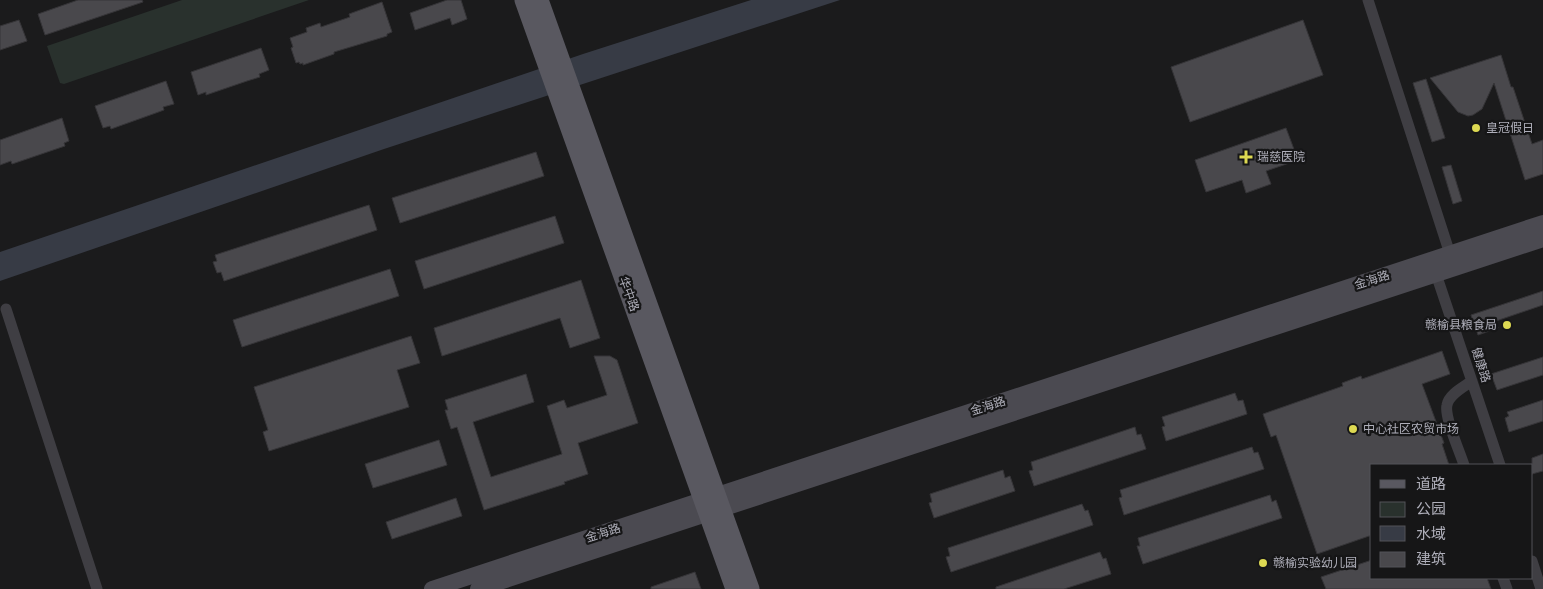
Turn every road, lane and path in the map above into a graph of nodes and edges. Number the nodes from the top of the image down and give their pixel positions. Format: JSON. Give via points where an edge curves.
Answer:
{"nodes":[{"id":1,"x":524,"y":0,"type":"edge"},
{"id":2,"x":539,"y":0,"type":"edge"},
{"id":3,"x":1368,"y":0,"type":"edge"},
{"id":4,"x":1543,"y":223,"type":"edge"},
{"id":5,"x":1543,"y":238,"type":"edge"},
{"id":6,"x":1450,"y":254,"type":"junction"},
{"id":7,"x":1436,"y":274,"type":"junction"},
{"id":8,"x":6,"y":310,"type":"dead end"},
{"id":9,"x":1472,"y":381,"type":"junction"},
{"id":10,"x":1464,"y":464,"type":"edge"},
{"id":11,"x":1500,"y":464,"type":"edge"},
{"id":12,"x":712,"y":504,"type":"junction"},
{"id":13,"x":1533,"y":564,"type":"edge"},
{"id":14,"x":97,"y":589,"type":"edge"},
{"id":15,"x":432,"y":589,"type":"edge"},
{"id":16,"x":478,"y":589,"type":"edge"},
{"id":17,"x":735,"y":589,"type":"edge"},
{"id":18,"x":750,"y":589,"type":"edge"},
{"id":19,"x":1541,"y":589,"type":"edge"}],
"edges":[{"from":1,"to":12,"type":"main road","name":"华中路"},
{"from":2,"to":12,"type":"main road","name":"华中路"},
{"from":3,"to":6,"type":"street"},
{"from":4,"to":6,"type":"main road","name":"金海路"},
{"from":5,"to":7,"type":"main road","name":"金海路"},
{"from":6,"to":12,"type":"main road","name":"金海路"},
{"from":7,"to":9,"type":"street","name":"健康路"},
{"from":7,"to":12,"type":"main road","name":"金海路"},
{"from":8,"to":14,"type":"street"},
{"from":9,"to":10,"type":"street","via":[[1452,395],[1447,405],[1448,420]]},
{"from":9,"to":11,"type":"street","name":"健康路"},
{"from":12,"to":15,"type":"main road","name":"金海路"},
{"from":12,"to":16,"type":"main road","name":"金海路"},
{"from":12,"to":17,"type":"main road","name":"华中路"},
{"from":12,"to":18,"type":"main road","name":"华中路"},
{"from":13,"to":19,"type":"street"}]}
